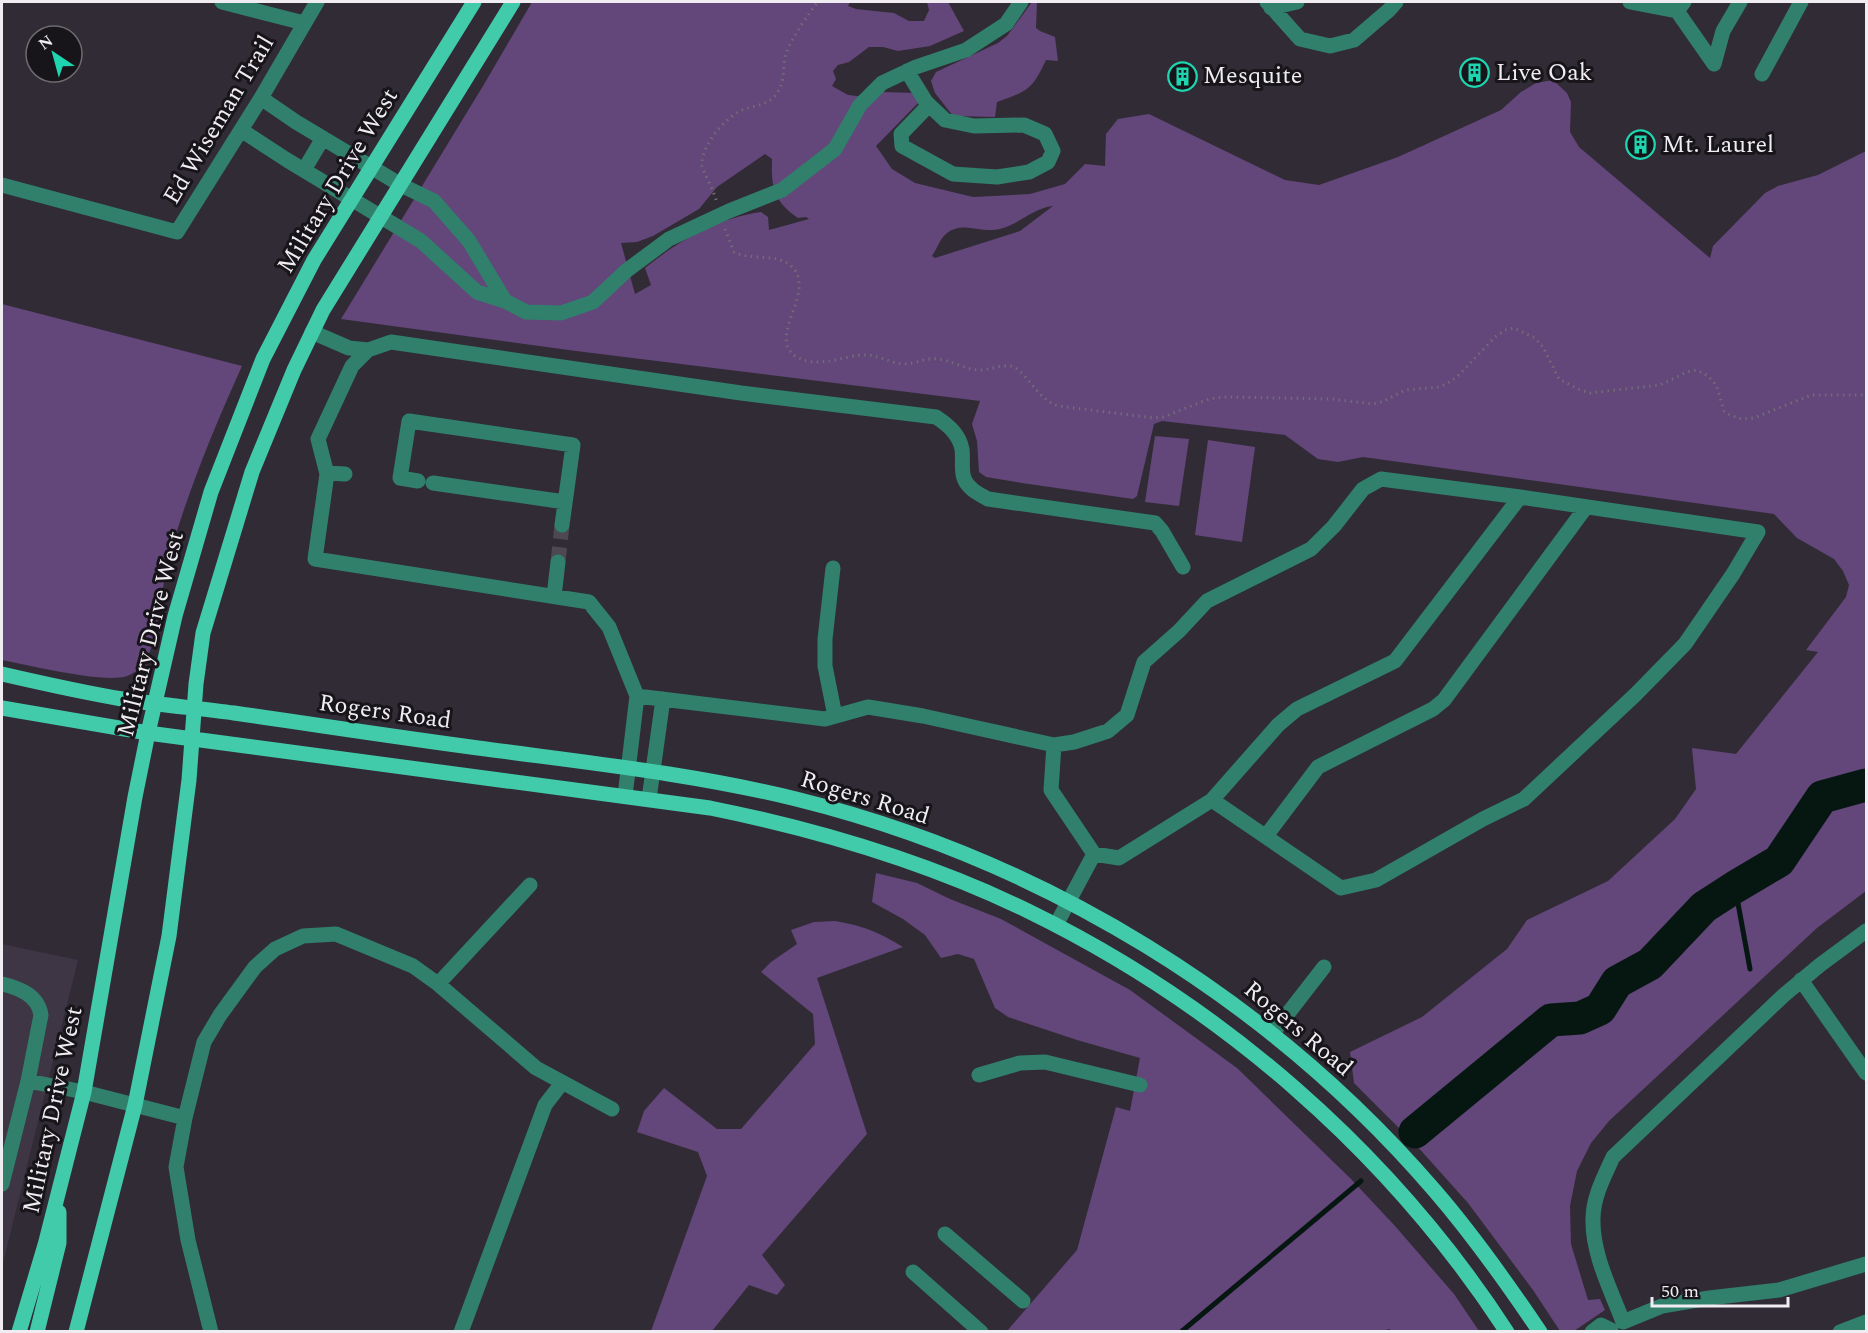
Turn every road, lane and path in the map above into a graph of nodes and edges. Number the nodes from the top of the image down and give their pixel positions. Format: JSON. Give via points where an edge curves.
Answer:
{"nodes":[{"id":1,"x":222,"y":2,"type":"edge"},
{"id":2,"x":317,"y":2,"type":"edge"},
{"id":3,"x":474,"y":2,"type":"edge"},
{"id":4,"x":513,"y":2,"type":"edge"},
{"id":5,"x":818,"y":2,"type":"edge"},
{"id":6,"x":1021,"y":2,"type":"edge"},
{"id":7,"x":1297,"y":2,"type":"edge"},
{"id":8,"x":1396,"y":2,"type":"edge"},
{"id":9,"x":1630,"y":2,"type":"edge"},
{"id":10,"x":1740,"y":2,"type":"edge"},
{"id":11,"x":1801,"y":2,"type":"edge"},
{"id":12,"x":1269,"y":4,"type":"edge"},
{"id":13,"x":1680,"y":6,"type":"edge"},
{"id":14,"x":304,"y":23,"type":"junction"},
{"id":15,"x":907,"y":71,"type":"junction"},
{"id":16,"x":1762,"y":74,"type":"dead end"},
{"id":17,"x":261,"y":98,"type":"junction"},
{"id":18,"x":929,"y":105,"type":"junction"},
{"id":19,"x":241,"y":130,"type":"junction"},
{"id":20,"x":323,"y":138,"type":"junction"},
{"id":21,"x":372,"y":167,"type":"junction"},
{"id":22,"x":304,"y":170,"type":"junction"},
{"id":23,"x":2,"y":185,"type":"edge"},
{"id":24,"x":401,"y":185,"type":"junction"},
{"id":25,"x":352,"y":200,"type":"junction"},
{"id":26,"x":721,"y":215,"type":"junction"},
{"id":27,"x":380,"y":217,"type":"junction"},
{"id":28,"x":505,"y":301,"type":"junction"},
{"id":29,"x":312,"y":332,"type":"junction"},
{"id":30,"x":368,"y":350,"type":"junction"},
{"id":31,"x":1866,"y":395,"type":"edge"},
{"id":32,"x":327,"y":473,"type":"junction"},
{"id":33,"x":345,"y":474,"type":"dead end"},
{"id":34,"x":1520,"y":497,"type":"junction"},
{"id":35,"x":566,"y":502,"type":"junction"},
{"id":36,"x":1586,"y":507,"type":"junction"},
{"id":37,"x":562,"y":525,"type":"tunnel mouth"},
{"id":38,"x":558,"y":562,"type":"tunnel mouth"},
{"id":39,"x":1183,"y":567,"type":"dead end"},
{"id":40,"x":833,"y":568,"type":"dead end"},
{"id":41,"x":554,"y":596,"type":"junction"},
{"id":42,"x":2,"y":674,"type":"edge"},
{"id":43,"x":637,"y":696,"type":"junction"},
{"id":44,"x":663,"y":699,"type":"junction"},
{"id":45,"x":155,"y":703,"type":"junction"},
{"id":46,"x":2,"y":708,"type":"edge"},
{"id":47,"x":194,"y":708,"type":"junction"},
{"id":48,"x":835,"y":716,"type":"junction"},
{"id":49,"x":148,"y":733,"type":"junction"},
{"id":50,"x":191,"y":738,"type":"junction"},
{"id":51,"x":1054,"y":745,"type":"junction"},
{"id":52,"x":628,"y":768,"type":"junction"},
{"id":53,"x":653,"y":772,"type":"junction"},
{"id":54,"x":625,"y":796,"type":"junction"},
{"id":55,"x":649,"y":799,"type":"junction"},
{"id":56,"x":1212,"y":800,"type":"junction"},
{"id":57,"x":1266,"y":836,"type":"junction"},
{"id":58,"x":1094,"y":855,"type":"junction"},
{"id":59,"x":530,"y":885,"type":"dead end"},
{"id":60,"x":1069,"y":903,"type":"junction"},
{"id":61,"x":1056,"y":925,"type":"junction"},
{"id":62,"x":1866,"y":931,"type":"edge"},
{"id":63,"x":1324,"y":967,"type":"dead end"},
{"id":64,"x":1801,"y":980,"type":"junction"},
{"id":65,"x":2,"y":984,"type":"edge"},
{"id":66,"x":438,"y":984,"type":"junction"},
{"id":67,"x":1272,"y":1034,"type":"junction"},
{"id":68,"x":1866,"y":1072,"type":"edge"},
{"id":69,"x":979,"y":1075,"type":"dead end"},
{"id":70,"x":28,"y":1082,"type":"junction"},
{"id":71,"x":562,"y":1083,"type":"junction"},
{"id":72,"x":1140,"y":1085,"type":"dead end"},
{"id":73,"x":84,"y":1092,"type":"junction"},
{"id":74,"x":135,"y":1105,"type":"junction"},
{"id":75,"x":612,"y":1109,"type":"dead end"},
{"id":76,"x":185,"y":1118,"type":"junction"},
{"id":77,"x":2,"y":1184,"type":"edge"},
{"id":78,"x":59,"y":1191,"type":"junction"},
{"id":79,"x":945,"y":1234,"type":"dead end"},
{"id":80,"x":1866,"y":1264,"type":"edge"},
{"id":81,"x":914,"y":1272,"type":"dead end"},
{"id":82,"x":1023,"y":1301,"type":"dead end"},
{"id":83,"x":1866,"y":1322,"type":"edge"},
{"id":84,"x":1618,"y":1329,"type":"edge"},
{"id":85,"x":19,"y":1332,"type":"edge"},
{"id":86,"x":37,"y":1332,"type":"edge"},
{"id":87,"x":76,"y":1332,"type":"edge"},
{"id":88,"x":211,"y":1332,"type":"edge"},
{"id":89,"x":461,"y":1332,"type":"edge"},
{"id":90,"x":981,"y":1332,"type":"edge"},
{"id":91,"x":1507,"y":1332,"type":"edge"},
{"id":92,"x":1540,"y":1332,"type":"edge"},
{"id":93,"x":1592,"y":1332,"type":"edge"},
{"id":94,"x":1840,"y":1332,"type":"edge"}],
"edges":[{"from":1,"to":14,"type":"street"},
{"from":2,"to":14,"type":"street","name":"Ed Wiseman Trail"},
{"from":3,"to":21,"type":"main road","name":"Military Drive West"},
{"from":4,"to":24,"type":"main road","name":"Military Drive West"},
{"from":5,"to":26,"type":"path","via":[[790,45],[776,95],[736,114],[708,143],[703,170]]},
{"from":6,"to":15,"type":"street","via":[[1006,24],[966,50]]},
{"from":7,"to":12,"type":"street"},
{"from":8,"to":12,"type":"street","via":[[1354,40],[1330,46],[1300,39]]},
{"from":9,"to":13,"type":"street"},
{"from":10,"to":13,"type":"street","via":[[1722,32],[1714,64]]},
{"from":11,"to":16,"type":"street"},
{"from":14,"to":17,"type":"street","name":"Ed Wiseman Trail"},
{"from":15,"to":18,"type":"street"},
{"from":15,"to":26,"type":"street","via":[[882,82],[860,105],[835,150],[782,190]]},
{"from":17,"to":19,"type":"street","name":"Ed Wiseman Trail"},
{"from":17,"to":20,"type":"street"},
{"from":18,"to":18,"type":"street","via":[[945,120],[974,126],[1024,125],[1045,134],[1053,151],[1048,162],[1029,172],[997,177],[953,174],[903,146],[901,134]]},
{"from":19,"to":22,"type":"street"},
{"from":19,"to":23,"type":"street","name":"Ed Wiseman Trail","via":[[177,232]]},
{"from":20,"to":21,"type":"street"},
{"from":20,"to":22,"type":"street"},
{"from":21,"to":24,"type":"street"},
{"from":21,"to":25,"type":"main road","name":"Military Drive West"},
{"from":22,"to":25,"type":"street"},
{"from":24,"to":27,"type":"main road","name":"Military Drive West"},
{"from":24,"to":28,"type":"street","via":[[434,201],[469,241]]},
{"from":25,"to":27,"type":"street"},
{"from":25,"to":45,"type":"main road","name":"Military Drive West","via":[[314,260],[263,358],[211,492]]},
{"from":26,"to":28,"type":"street","via":[[669,238],[593,302],[561,313],[526,312]]},
{"from":26,"to":31,"type":"path","via":[[734,252],[746,257],[774,258],[794,270],[798,296],[786,335],[795,356],[814,362],[871,355],[904,364],[939,358],[976,370],[1008,366],[1021,373],[1041,398],[1058,406],[1154,418],[1226,397],[1332,399],[1374,404],[1406,390],[1448,383],[1495,337],[1514,328],[1543,347],[1560,379],[1590,393],[1660,385],[1696,370],[1713,381],[1724,411],[1741,419],[1754,418],[1811,395]]},
{"from":27,"to":28,"type":"street","via":[[421,241],[477,292]]},
{"from":27,"to":29,"type":"main road","name":"Military Drive West"},
{"from":29,"to":30,"type":"street","via":[[349,348]]},
{"from":29,"to":47,"type":"main road","name":"Military Drive West","via":[[252,472],[223,562],[203,633]]},
{"from":30,"to":32,"type":"street","via":[[351,366],[318,439]]},
{"from":30,"to":39,"type":"street","via":[[391,342],[936,417],[955,434],[962,449],[964,479],[971,489],[988,499],[1155,523]]},
{"from":32,"to":33,"type":"street"},
{"from":32,"to":41,"type":"street","via":[[315,559]]},
{"from":34,"to":36,"type":"street"},
{"from":34,"to":51,"type":"street","via":[[1381,479],[1364,489],[1311,549],[1207,601],[1144,662],[1127,715],[1108,731]]},
{"from":34,"to":56,"type":"street","via":[[1395,661],[1298,709],[1278,725]]},
{"from":35,"to":35,"type":"street","via":[[573,445],[409,421],[400,478]]},
{"from":35,"to":37,"type":"street"},
{"from":36,"to":57,"type":"street","via":[[1444,700],[1318,767]]},
{"from":36,"to":57,"type":"street","via":[[1758,532],[1685,644],[1524,799],[1376,880],[1341,888]]},
{"from":38,"to":41,"type":"street"},
{"from":40,"to":48,"type":"street","via":[[825,666]]},
{"from":41,"to":43,"type":"street","via":[[589,602],[609,627]]},
{"from":42,"to":45,"type":"main road","name":"Rogers Road"},
{"from":43,"to":44,"type":"street"},
{"from":43,"to":52,"type":"street"},
{"from":44,"to":48,"type":"street","via":[[825,719]]},
{"from":44,"to":53,"type":"street"},
{"from":45,"to":47,"type":"main road","name":"Rogers Road"},
{"from":45,"to":49,"type":"main road","name":"Military Drive West"},
{"from":46,"to":49,"type":"main road","name":"Rogers Road"},
{"from":47,"to":50,"type":"main road","name":"Military Drive West"},
{"from":47,"to":52,"type":"main road","name":"Rogers Road"},
{"from":48,"to":51,"type":"street","via":[[868,707]]},
{"from":49,"to":50,"type":"main road","name":"Rogers Road"},
{"from":49,"to":73,"type":"main road","name":"Military Drive West"},
{"from":50,"to":54,"type":"main road","name":"Rogers Road"},
{"from":50,"to":74,"type":"main road","name":"Military Drive West","via":[[169,936]]},
{"from":51,"to":58,"type":"street","via":[[1051,790]]},
{"from":52,"to":53,"type":"main road","name":"Rogers Road"},
{"from":52,"to":54,"type":"street"},
{"from":53,"to":55,"type":"street"},
{"from":53,"to":60,"type":"main road","name":"Rogers Road","via":[[841,811],[965,854]]},
{"from":54,"to":55,"type":"main road","name":"Rogers Road"},
{"from":55,"to":61,"type":"main road","name":"Rogers Road","via":[[742,814],[845,841],[970,885]]},
{"from":56,"to":57,"type":"street"},
{"from":56,"to":58,"type":"street","via":[[1119,858]]},
{"from":58,"to":60,"type":"street"},
{"from":59,"to":66,"type":"street"},
{"from":60,"to":61,"type":"street"},
{"from":60,"to":67,"type":"main road","name":"Rogers Road","via":[[1178,965]]},
{"from":61,"to":91,"type":"main road","name":"Rogers Road","via":[[1190,1008],[1307,1099],[1424,1220]]},
{"from":62,"to":64,"type":"street"},
{"from":63,"to":67,"type":"street"},
{"from":64,"to":68,"type":"street"},
{"from":64,"to":84,"type":"street","via":[[1613,1157],[1599,1189],[1593,1219]]},
{"from":65,"to":70,"type":"street","via":[[19,988],[40,1008]]},
{"from":66,"to":71,"type":"street","via":[[536,1068]]},
{"from":66,"to":76,"type":"street","via":[[413,966],[336,934],[303,936],[275,949],[255,967],[204,1042]]},
{"from":67,"to":92,"type":"main road","name":"Rogers Road","via":[[1350,1102],[1436,1192]]},
{"from":69,"to":72,"type":"street","via":[[1020,1063],[1045,1062]]},
{"from":70,"to":73,"type":"street"},
{"from":70,"to":77,"type":"street"},
{"from":71,"to":75,"type":"street"},
{"from":71,"to":89,"type":"street","via":[[545,1105]]},
{"from":73,"to":74,"type":"street"},
{"from":73,"to":78,"type":"main road","name":"Military Drive West"},
{"from":74,"to":76,"type":"street"},
{"from":74,"to":87,"type":"main road","name":"Military Drive West"},
{"from":76,"to":88,"type":"street","via":[[176,1167],[188,1240]]},
{"from":78,"to":85,"type":"main road","name":"Military Drive West"},
{"from":78,"to":86,"type":"main road","via":[[60,1243]]},
{"from":79,"to":82,"type":"street"},
{"from":80,"to":84,"type":"street","via":[[1779,1290],[1662,1306]]},
{"from":81,"to":90,"type":"street"},
{"from":83,"to":94,"type":"street"},
{"from":84,"to":93,"type":"street","via":[[1601,1325]]}]}
